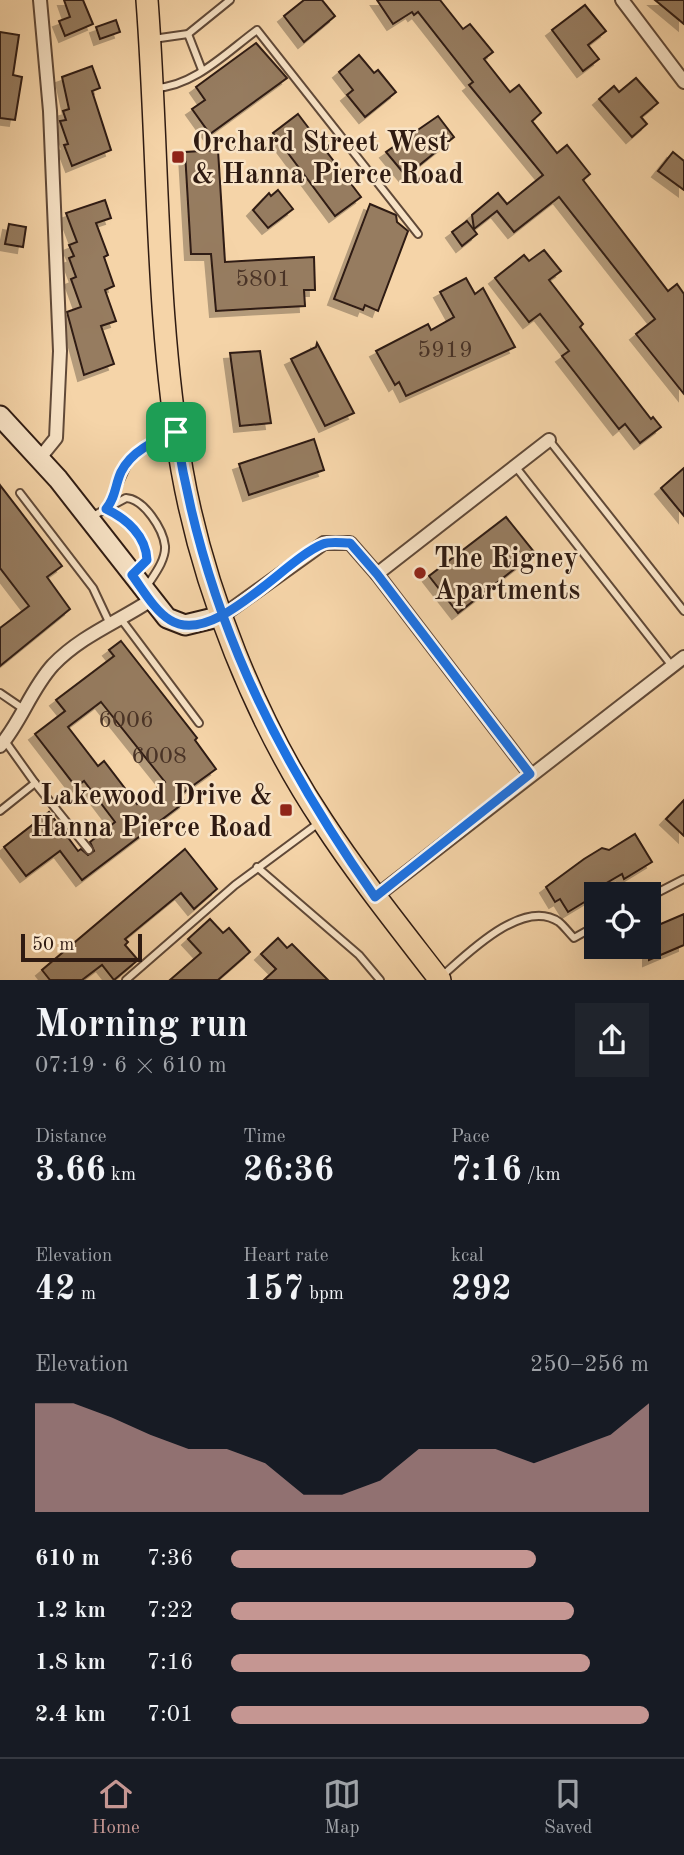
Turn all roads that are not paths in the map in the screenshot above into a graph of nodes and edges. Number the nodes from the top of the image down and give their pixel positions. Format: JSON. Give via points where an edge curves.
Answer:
{"nodes":[{"id":1,"x":40,"y":0,"type":"edge"},
{"id":2,"x":147,"y":0,"type":"edge"},
{"id":3,"x":230,"y":0,"type":"edge"},
{"id":4,"x":622,"y":0,"type":"edge"},
{"id":5,"x":188,"y":34,"type":"junction"},
{"id":6,"x":150,"y":40,"type":"junction"},
{"id":7,"x":202,"y":70,"type":"junction"},
{"id":8,"x":684,"y":82,"type":"edge"},
{"id":9,"x":153,"y":88,"type":"junction"},
{"id":10,"x":418,"y":234,"type":"dead end"},
{"id":11,"x":2,"y":422,"type":"edge"},
{"id":12,"x":176,"y":432,"type":"junction"},
{"id":13,"x":549,"y":440,"type":"joint"},
{"id":14,"x":39,"y":459,"type":"junction"},
{"id":15,"x":515,"y":466,"type":"junction"},
{"id":16,"x":20,"y":493,"type":"dead end"},
{"id":17,"x":97,"y":514,"type":"junction"},
{"id":18,"x":377,"y":574,"type":"junction"},
{"id":19,"x":142,"y":588,"type":"junction"},
{"id":20,"x":684,"y":611,"type":"edge"},
{"id":21,"x":222,"y":616,"type":"junction"},
{"id":22,"x":114,"y":620,"type":"junction"},
{"id":23,"x":684,"y":657,"type":"edge"},
{"id":24,"x":672,"y":666,"type":"junction"},
{"id":25,"x":0,"y":693,"type":"edge"},
{"id":26,"x":22,"y":708,"type":"junction"},
{"id":27,"x":199,"y":723,"type":"dead end"},
{"id":28,"x":2,"y":743,"type":"edge"},
{"id":29,"x":530,"y":774,"type":"junction"},
{"id":30,"x":34,"y":783,"type":"junction"},
{"id":31,"x":0,"y":811,"type":"edge"},
{"id":32,"x":322,"y":821,"type":"junction"},
{"id":33,"x":89,"y":850,"type":"dead end"},
{"id":34,"x":257,"y":867,"type":"junction"},
{"id":35,"x":684,"y":878,"type":"edge"},
{"id":36,"x":661,"y":890,"type":"edge"},
{"id":37,"x":375,"y":897,"type":"junction"},
{"id":38,"x":584,"y":932,"type":"edge"},
{"id":39,"x":126,"y":980,"type":"edge"},
{"id":40,"x":380,"y":980,"type":"edge"},
{"id":41,"x":439,"y":980,"type":"edge"}],
"edges":[{"from":1,"to":14,"type":"street","via":[[50,111],[60,351],[55,438]]},
{"from":2,"to":6,"type":"main road"},
{"from":3,"to":5,"type":"lane"},
{"from":4,"to":8,"type":"street"},
{"from":5,"to":6,"type":"lane"},
{"from":5,"to":7,"type":"lane"},
{"from":6,"to":9,"type":"main road"},
{"from":7,"to":9,"type":"lane","via":[[172,87]]},
{"from":7,"to":10,"type":"lane","via":[[257,30]]},
{"from":9,"to":12,"type":"main road","via":[[166,339]]},
{"from":11,"to":14,"type":"street"},
{"from":12,"to":17,"type":"lane","via":[[152,442],[128,463],[113,500]]},
{"from":12,"to":21,"type":"main road","via":[[193,521]]},
{"from":13,"to":15,"type":"street"},
{"from":13,"to":20,"type":"lane"},
{"from":14,"to":17,"type":"street"},
{"from":15,"to":18,"type":"street"},
{"from":15,"to":24,"type":"lane"},
{"from":16,"to":22,"type":"lane"},
{"from":17,"to":19,"type":"street"},
{"from":17,"to":19,"type":"lane","via":[[131,523],[147,560]]},
{"from":17,"to":19,"type":"lane","via":[[126,498],[149,513],[165,545],[162,560]]},
{"from":18,"to":21,"type":"street","via":[[350,543],[324,543]]},
{"from":18,"to":29,"type":"street"},
{"from":19,"to":21,"type":"street","via":[[167,618],[178,624]]},
{"from":19,"to":22,"type":"street"},
{"from":21,"to":32,"type":"main road","via":[[268,724]]},
{"from":22,"to":26,"type":"street","via":[[53,666]]},
{"from":22,"to":27,"type":"lane"},
{"from":23,"to":24,"type":"street"},
{"from":24,"to":29,"type":"street"},
{"from":25,"to":26,"type":"lane"},
{"from":26,"to":28,"type":"street"},
{"from":28,"to":30,"type":"lane"},
{"from":29,"to":37,"type":"street"},
{"from":30,"to":31,"type":"lane"},
{"from":30,"to":33,"type":"lane"},
{"from":32,"to":34,"type":"lane"},
{"from":32,"to":37,"type":"main road"},
{"from":34,"to":39,"type":"lane"},
{"from":34,"to":40,"type":"lane","via":[[359,955]]},
{"from":35,"to":36,"type":"lane"},
{"from":37,"to":41,"type":"main road"},
{"from":38,"to":41,"type":"lane","via":[[574,938],[558,921],[530,916],[504,927]]}]}
